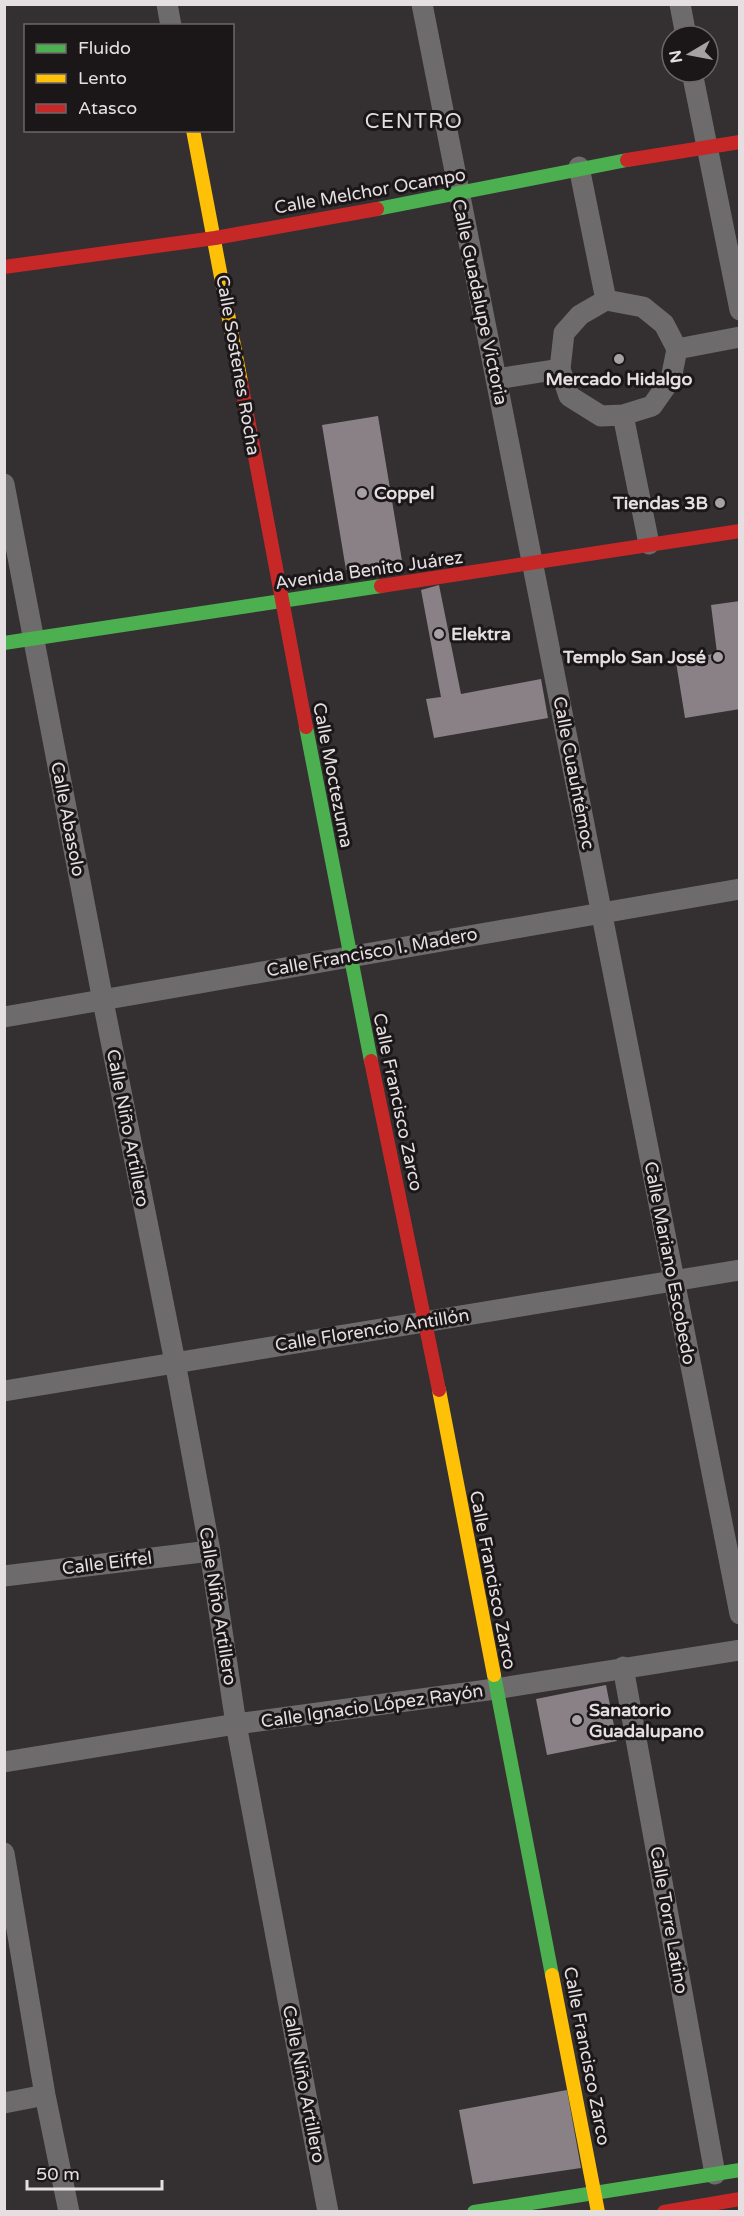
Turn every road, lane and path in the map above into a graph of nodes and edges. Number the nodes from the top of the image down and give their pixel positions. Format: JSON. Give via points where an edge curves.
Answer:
{"nodes":[{"id":1,"x":166,"y":4,"type":"edge"},
{"id":2,"x":422,"y":4,"type":"edge"},
{"id":3,"x":680,"y":4,"type":"edge"},
{"id":4,"x":171,"y":24,"type":"edge"},
{"id":5,"x":684,"y":24,"type":"edge"},
{"id":6,"x":694,"y":84,"type":"edge"},
{"id":7,"x":193,"y":132,"type":"edge"},
{"id":8,"x":740,"y":142,"type":"edge"},
{"id":9,"x":705,"y":147,"type":"junction"},
{"id":10,"x":579,"y":167,"type":"junction"},
{"id":11,"x":458,"y":194,"type":"junction"},
{"id":12,"x":215,"y":238,"type":"junction"},
{"id":13,"x":4,"y":267,"type":"edge"},
{"id":14,"x":606,"y":300,"type":"junction"},
{"id":15,"x":740,"y":310,"type":"edge"},
{"id":16,"x":740,"y":337,"type":"edge"},
{"id":17,"x":677,"y":349,"type":"junction"},
{"id":18,"x":560,"y":369,"type":"junction"},
{"id":19,"x":496,"y":379,"type":"junction"},
{"id":20,"x":623,"y":415,"type":"junction"},
{"id":21,"x":4,"y":484,"type":"edge"},
{"id":22,"x":740,"y":531,"type":"edge"},
{"id":23,"x":649,"y":544,"type":"junction"},
{"id":24,"x":532,"y":564,"type":"junction"},
{"id":25,"x":281,"y":601,"type":"junction"},
{"id":26,"x":33,"y":638,"type":"junction"},
{"id":27,"x":4,"y":643,"type":"edge"},
{"id":28,"x":740,"y":889,"type":"edge"},
{"id":29,"x":601,"y":913,"type":"junction"},
{"id":30,"x":348,"y":955,"type":"junction"},
{"id":31,"x":103,"y":1001,"type":"junction"},
{"id":32,"x":4,"y":1017,"type":"edge"},
{"id":33,"x":740,"y":1270,"type":"edge"},
{"id":34,"x":673,"y":1281,"type":"junction"},
{"id":35,"x":426,"y":1322,"type":"junction"},
{"id":36,"x":175,"y":1362,"type":"junction"},
{"id":37,"x":4,"y":1391,"type":"edge"},
{"id":38,"x":210,"y":1551,"type":"junction"},
{"id":39,"x":4,"y":1576,"type":"edge"},
{"id":40,"x":740,"y":1614,"type":"edge"},
{"id":41,"x":740,"y":1650,"type":"edge"},
{"id":42,"x":623,"y":1667,"type":"junction"},
{"id":43,"x":495,"y":1689,"type":"junction"},
{"id":44,"x":237,"y":1724,"type":"junction"},
{"id":45,"x":4,"y":1762,"type":"edge"},
{"id":46,"x":4,"y":1853,"type":"edge"},
{"id":47,"x":45,"y":2095,"type":"junction"},
{"id":48,"x":4,"y":2103,"type":"edge"},
{"id":49,"x":740,"y":2170,"type":"edge"},
{"id":50,"x":716,"y":2174,"type":"junction"},
{"id":51,"x":596,"y":2193,"type":"junction"},
{"id":52,"x":740,"y":2199,"type":"edge"},
{"id":53,"x":69,"y":2211,"type":"edge"},
{"id":54,"x":328,"y":2211,"type":"edge"},
{"id":55,"x":474,"y":2211,"type":"edge"},
{"id":56,"x":598,"y":2211,"type":"edge"},
{"id":57,"x":664,"y":2211,"type":"edge"}],
"edges":[{"from":1,"to":4,"type":"street"},
{"from":2,"to":11,"type":"street","name":"Calle Guadalupe Victoria"},
{"from":3,"to":5,"type":"street"},
{"from":6,"to":9,"type":"street"},
{"from":7,"to":12,"type":"street","name":"Calle Sostenes Rocha"},
{"from":8,"to":9,"type":"street","name":"Calle Melchor Ocampo"},
{"from":9,"to":10,"type":"street","name":"Calle Melchor Ocampo"},
{"from":9,"to":15,"type":"street"},
{"from":10,"to":11,"type":"street","name":"Calle Melchor Ocampo"},
{"from":10,"to":14,"type":"street"},
{"from":11,"to":12,"type":"street","name":"Calle Melchor Ocampo"},
{"from":11,"to":19,"type":"street","name":"Calle Guadalupe Victoria"},
{"from":12,"to":13,"type":"street","name":"Calle Melchor Ocampo"},
{"from":12,"to":25,"type":"street","name":"Calle Sostenes Rocha"},
{"from":14,"to":17,"type":"street","via":[[643,306],[664,324]]},
{"from":14,"to":18,"type":"street","via":[[580,315],[564,333]]},
{"from":16,"to":17,"type":"street"},
{"from":17,"to":20,"type":"street","via":[[671,379],[652,406]]},
{"from":18,"to":19,"type":"street"},
{"from":18,"to":20,"type":"street","via":[[569,396],[601,416]]},
{"from":19,"to":24,"type":"street","name":"Calle Guadalupe Victoria"},
{"from":20,"to":23,"type":"street"},
{"from":21,"to":26,"type":"street","name":"Calle Abasolo"},
{"from":22,"to":23,"type":"street","name":"Avenida Benito Juárez"},
{"from":23,"to":24,"type":"street","name":"Avenida Benito Juárez"},
{"from":24,"to":25,"type":"street","name":"Avenida Benito Juárez"},
{"from":24,"to":29,"type":"street","name":"Calle Cuauhtémoc"},
{"from":25,"to":26,"type":"street","name":"Avenida Benito Juárez"},
{"from":25,"to":30,"type":"street","name":"Calle Moctezuma"},
{"from":26,"to":27,"type":"street","name":"Avenida Benito Juárez"},
{"from":26,"to":31,"type":"street","name":"Calle Abasolo"},
{"from":28,"to":29,"type":"street","name":"Calle Francisco I. Madero"},
{"from":29,"to":30,"type":"street","name":"Calle Francisco I. Madero"},
{"from":29,"to":34,"type":"street","name":"Calle Mariano Escobedo"},
{"from":30,"to":31,"type":"street","name":"Calle Francisco I. Madero"},
{"from":30,"to":35,"type":"street","name":"Calle Francisco Zarco"},
{"from":31,"to":32,"type":"street","name":"Calle Francisco I. Madero"},
{"from":31,"to":36,"type":"street","name":"Calle Niño Artillero"},
{"from":33,"to":34,"type":"street","name":"Calle Florencio Antillón"},
{"from":34,"to":35,"type":"street","name":"Calle Florencio Antillón"},
{"from":34,"to":40,"type":"street","name":"Calle Mariano Escobedo"},
{"from":35,"to":36,"type":"street","name":"Calle Florencio Antillón"},
{"from":35,"to":43,"type":"street","name":"Calle Francisco Zarco"},
{"from":36,"to":37,"type":"street","name":"Calle Florencio Antillón"},
{"from":36,"to":38,"type":"street","name":"Calle Niño Artillero"},
{"from":38,"to":39,"type":"street","name":"Calle Eiffel"},
{"from":38,"to":44,"type":"street","name":"Calle Niño Artillero"},
{"from":41,"to":42,"type":"street","name":"Calle Ignacio López Rayón"},
{"from":42,"to":43,"type":"street","name":"Calle Ignacio López Rayón"},
{"from":42,"to":50,"type":"street","name":"Calle Torre Latino"},
{"from":43,"to":44,"type":"street","name":"Calle Ignacio López Rayón"},
{"from":43,"to":51,"type":"street","name":"Calle Francisco Zarco"},
{"from":44,"to":45,"type":"street","name":"Calle Ignacio López Rayón"},
{"from":44,"to":54,"type":"street","name":"Calle Niño Artillero"},
{"from":46,"to":47,"type":"street"},
{"from":47,"to":48,"type":"street"},
{"from":47,"to":53,"type":"street"},
{"from":49,"to":50,"type":"street"},
{"from":50,"to":51,"type":"street"},
{"from":51,"to":55,"type":"street"},
{"from":51,"to":56,"type":"street","name":"Calle Francisco Zarco"},
{"from":52,"to":57,"type":"street"}]}
